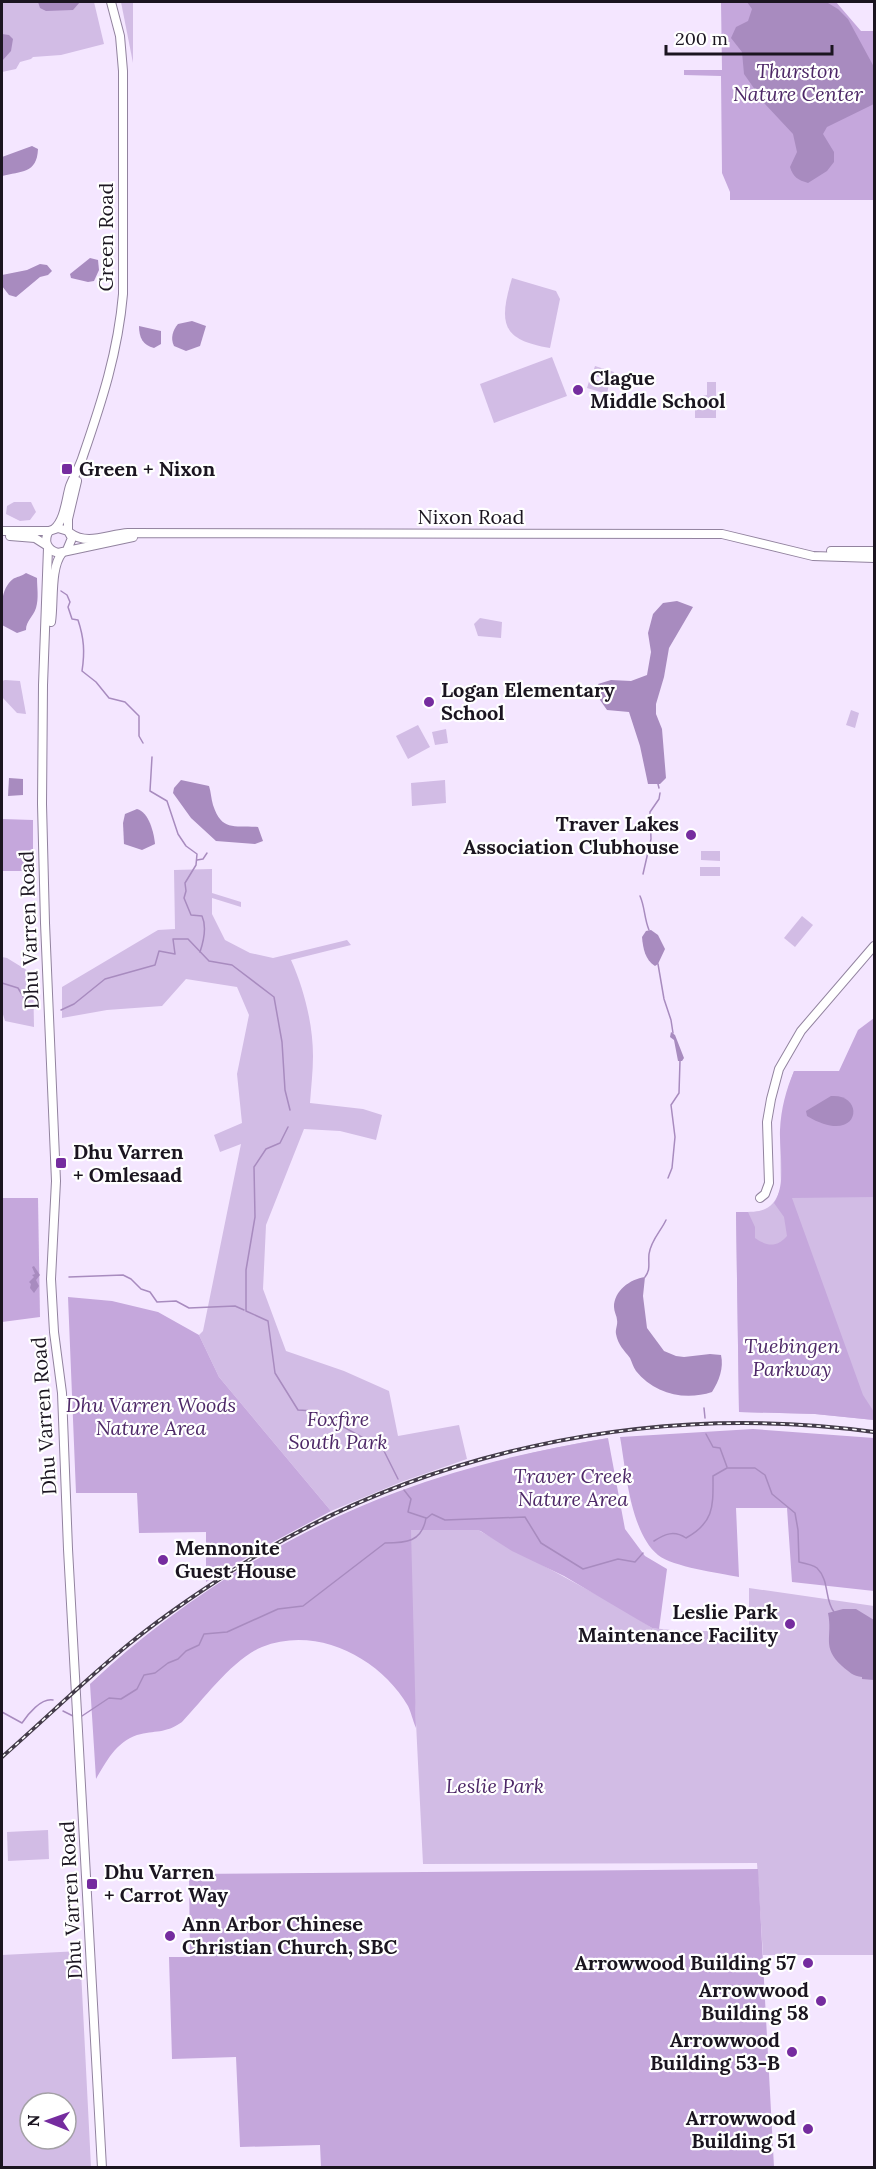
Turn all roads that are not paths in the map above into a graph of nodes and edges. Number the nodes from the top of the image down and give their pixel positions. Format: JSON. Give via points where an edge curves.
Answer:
{"nodes":[{"id":1,"x":111,"y":2,"type":"edge"},
{"id":2,"x":78,"y":469,"type":"junction"},
{"id":3,"x":51,"y":530,"type":"junction"},
{"id":4,"x":69,"y":532,"type":"junction"},
{"id":5,"x":2,"y":533,"type":"edge"},
{"id":6,"x":154,"y":534,"type":"junction"},
{"id":7,"x":47,"y":546,"type":"junction"},
{"id":8,"x":786,"y":548,"type":"junction"},
{"id":9,"x":874,"y":551,"type":"edge"},
{"id":10,"x":65,"y":552,"type":"junction"},
{"id":11,"x":874,"y":558,"type":"edge"},
{"id":12,"x":45,"y":661,"type":"junction"},
{"id":13,"x":874,"y":946,"type":"edge"},
{"id":14,"x":760,"y":1198,"type":"dead end"},
{"id":15,"x":102,"y":2168,"type":"edge"}],
"edges":[{"from":1,"to":2,"type":"main road","name":"Green Road","via":[[120,36],[123,71],[123,294],[110,375]]},
{"from":2,"to":3,"type":"main road","name":"Green Road","via":[[61,518]]},
{"from":2,"to":4,"type":"main road","name":"Green Road"},
{"from":3,"to":4,"type":"main road"},
{"from":3,"to":5,"type":"main road"},
{"from":3,"to":7,"type":"main road","via":[[46,536]]},
{"from":4,"to":6,"type":"main road","name":"Nixon Road","via":[[86,540],[115,533]]},
{"from":4,"to":10,"type":"main road","via":[[71,542]]},
{"from":5,"to":7,"type":"main road","via":[[35,538]]},
{"from":6,"to":8,"type":"main road","name":"Nixon Road","via":[[705,534]]},
{"from":6,"to":10,"type":"main road","name":"Nixon Road"},
{"from":7,"to":10,"type":"main road","via":[[55,552]]},
{"from":7,"to":12,"type":"main road","name":"Dhu Varren Road"},
{"from":8,"to":9,"type":"main road","name":"Nixon Road"},
{"from":8,"to":11,"type":"main road","name":"Nixon Road","via":[[813,556]]},
{"from":10,"to":12,"type":"main road","name":"Dhu Varren Road","via":[[55,563],[54,603]]},
{"from":12,"to":15,"type":"main road","name":"Dhu Varren Road","via":[[44,909],[56,1181],[51,1279],[62,1393]]},
{"from":13,"to":14,"type":"main road","via":[[801,1031],[779,1070],[768,1122],[769,1183]]}]}
